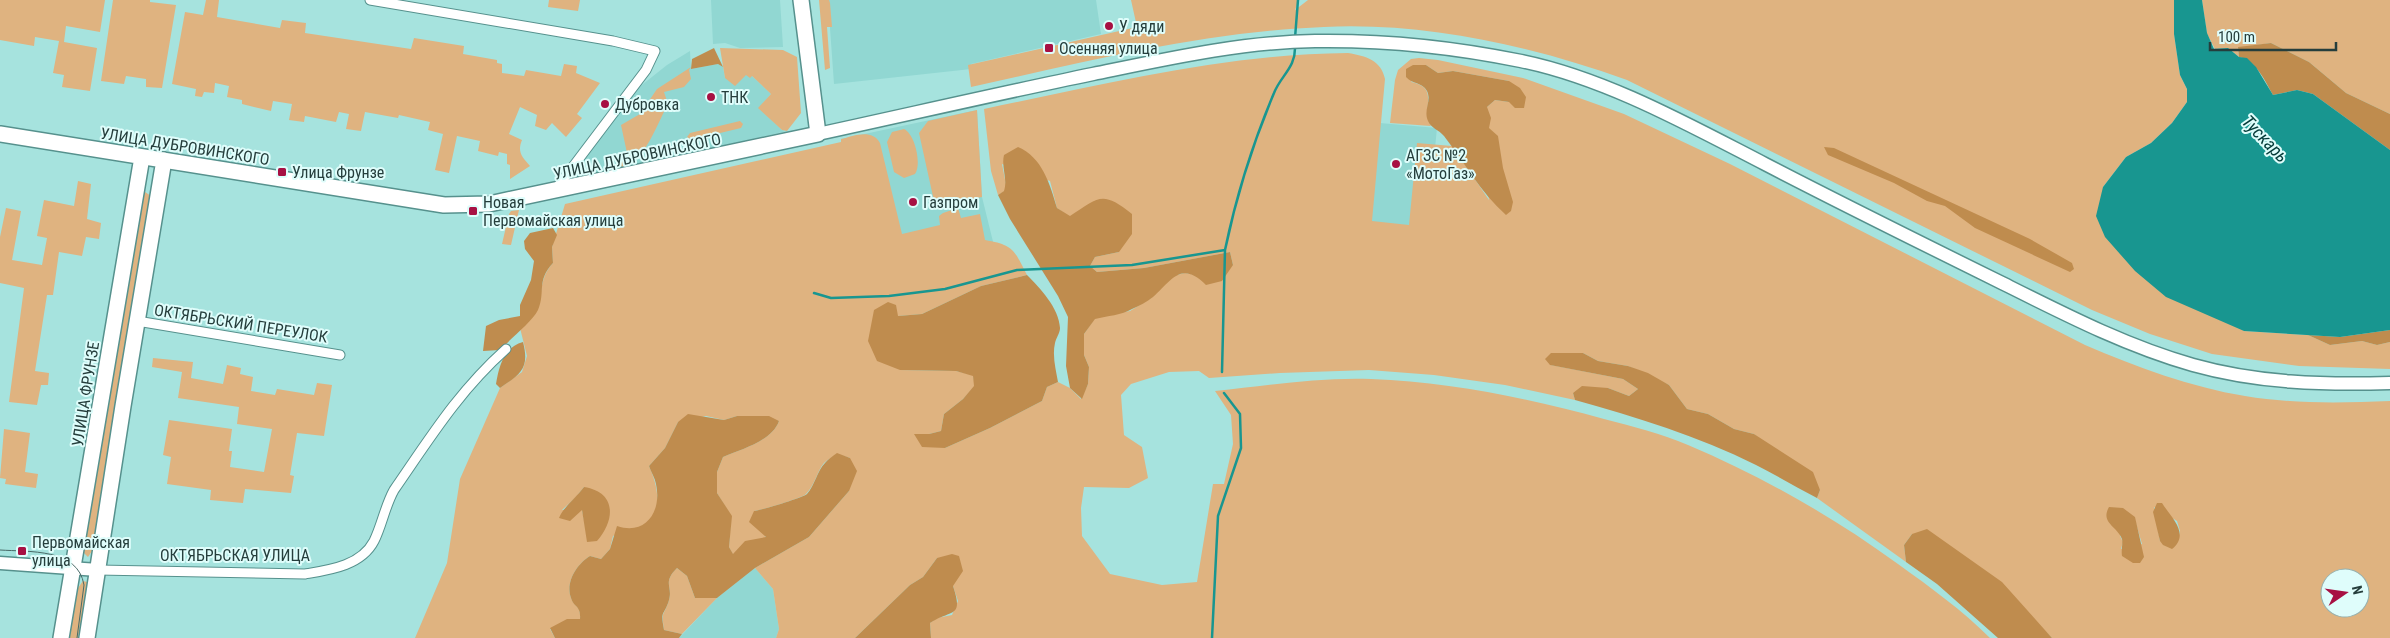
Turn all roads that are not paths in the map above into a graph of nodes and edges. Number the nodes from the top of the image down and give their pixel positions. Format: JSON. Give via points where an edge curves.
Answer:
{"nodes":[{"id":1,"x":370,"y":0,"type":"edge"},
{"id":2,"x":801,"y":0,"type":"edge"},
{"id":3,"x":0,"y":134,"type":"edge"},
{"id":4,"x":818,"y":134,"type":"junction"},
{"id":5,"x":142,"y":156,"type":"junction"},
{"id":6,"x":164,"y":160,"type":"junction"},
{"id":7,"x":554,"y":191,"type":"junction"},
{"id":8,"x":137,"y":321,"type":"junction"},
{"id":9,"x":506,"y":349,"type":"dead end"},
{"id":10,"x":340,"y":354,"type":"dead end"},
{"id":11,"x":2390,"y":383,"type":"edge"},
{"id":12,"x":0,"y":563,"type":"edge"},
{"id":13,"x":73,"y":569,"type":"junction"},
{"id":14,"x":98,"y":570,"type":"junction"},
{"id":15,"x":61,"y":638,"type":"edge"},
{"id":16,"x":87,"y":638,"type":"edge"}],
"edges":[{"from":1,"to":7,"type":"street","via":[[613,41],[655,52],[646,70]]},
{"from":2,"to":4,"type":"main road"},
{"from":3,"to":5,"type":"main road","name":"УЛИЦА ДУБРОВИНСКОГО"},
{"from":4,"to":7,"type":"main road","name":"УЛИЦА ДУБРОВИНСКОГО"},
{"from":4,"to":11,"type":"main road","name":"УЛИЦА ДУБРОВИНСКОГО","via":[[1127,67],[1277,43],[1393,43],[1523,61],[1586,80],[1676,119],[2089,326],[2147,351],[2195,366],[2285,382]]},
{"from":5,"to":6,"type":"main road","name":"УЛИЦА ДУБРОВИНСКОГО"},
{"from":5,"to":13,"type":"main road","name":"УЛИЦА ФРУНЗЕ"},
{"from":6,"to":7,"type":"main road","name":"УЛИЦА ДУБРОВИНСКОГО","via":[[444,205],[489,204]]},
{"from":6,"to":8,"type":"main road"},
{"from":8,"to":10,"type":"street","name":"ОКТЯБРЬСКИЙ ПЕРЕУЛОК"},
{"from":8,"to":14,"type":"main road"},
{"from":9,"to":14,"type":"street","name":"ОКТЯБРЬСКАЯ УЛИЦА","via":[[454,402],[387,502],[374,542],[355,560],[305,574]]},
{"from":12,"to":13,"type":"main road","name":"ОКТЯБРЬСКАЯ УЛИЦА"},
{"from":13,"to":14,"type":"main road","name":"ОКТЯБРЬСКАЯ УЛИЦА"},
{"from":13,"to":15,"type":"main road","name":"УЛИЦА ФРУНЗЕ"},
{"from":14,"to":16,"type":"main road"}]}
